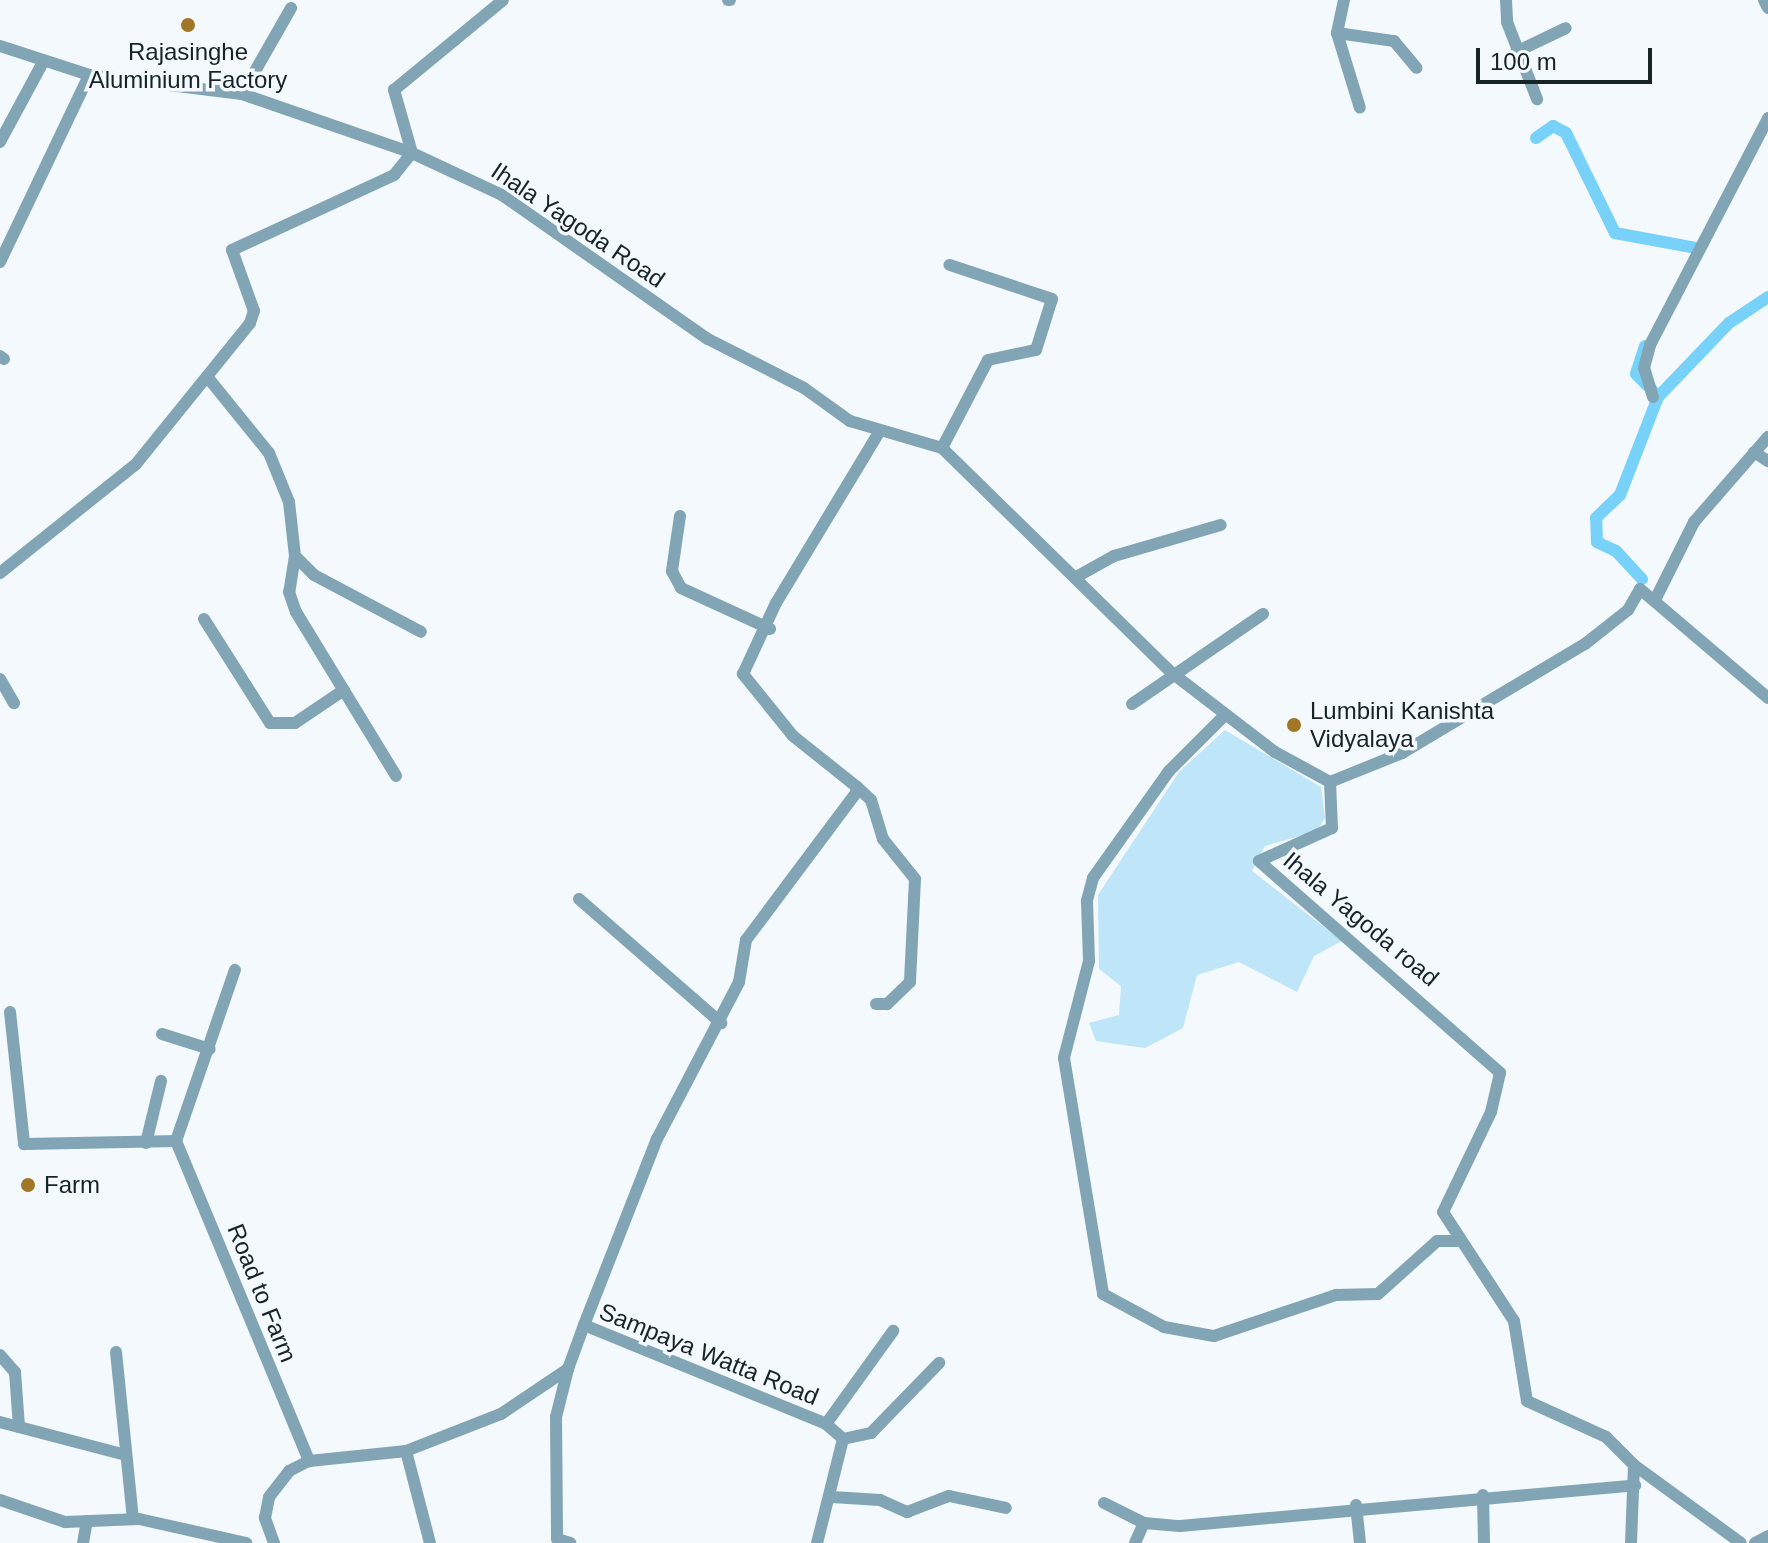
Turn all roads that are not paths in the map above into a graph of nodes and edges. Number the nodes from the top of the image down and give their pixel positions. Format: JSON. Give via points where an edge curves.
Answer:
{"nodes":[{"id":1,"x":1344,"y":0,"type":"edge"},
{"id":2,"x":1506,"y":0,"type":"edge"},
{"id":3,"x":1764,"y":0,"type":"edge"},
{"id":4,"x":496,"y":2,"type":"edge"},
{"id":5,"x":291,"y":8,"type":"dead end"},
{"id":6,"x":1768,"y":8,"type":"edge"},
{"id":7,"x":1566,"y":28,"type":"dead end"},
{"id":8,"x":1337,"y":33,"type":"junction"},
{"id":9,"x":0,"y":46,"type":"edge"},
{"id":10,"x":1516,"y":52,"type":"junction"},
{"id":11,"x":42,"y":64,"type":"junction"},
{"id":12,"x":1417,"y":68,"type":"dead end"},
{"id":13,"x":89,"y":75,"type":"junction"},
{"id":14,"x":242,"y":94,"type":"junction"},
{"id":15,"x":1537,"y":99,"type":"dead end"},
{"id":16,"x":1360,"y":108,"type":"dead end"},
{"id":17,"x":1768,"y":118,"type":"edge"},
{"id":18,"x":4,"y":126,"type":"edge"},
{"id":19,"x":0,"y":142,"type":"edge"},
{"id":20,"x":412,"y":153,"type":"junction"},
{"id":21,"x":0,"y":262,"type":"edge"},
{"id":22,"x":950,"y":265,"type":"dead end"},
{"id":23,"x":209,"y":379,"type":"junction"},
{"id":24,"x":1653,"y":391,"type":"dead end"},
{"id":25,"x":878,"y":434,"type":"junction"},
{"id":26,"x":1768,"y":437,"type":"edge"},
{"id":27,"x":942,"y":448,"type":"junction"},
{"id":28,"x":1754,"y":452,"type":"junction"},
{"id":29,"x":1768,"y":461,"type":"edge"},
{"id":30,"x":680,"y":516,"type":"dead end"},
{"id":31,"x":1221,"y":525,"type":"dead end"},
{"id":32,"x":295,"y":556,"type":"junction"},
{"id":33,"x":0,"y":573,"type":"edge"},
{"id":34,"x":1078,"y":576,"type":"junction"},
{"id":35,"x":1657,"y":596,"type":"junction"},
{"id":36,"x":1263,"y":614,"type":"dead end"},
{"id":37,"x":204,"y":619,"type":"dead end"},
{"id":38,"x":770,"y":629,"type":"junction"},
{"id":39,"x":421,"y":632,"type":"dead end"},
{"id":40,"x":1172,"y":673,"type":"junction"},
{"id":41,"x":0,"y":679,"type":"edge"},
{"id":42,"x":344,"y":690,"type":"junction"},
{"id":43,"x":1768,"y":698,"type":"edge"},
{"id":44,"x":14,"y":703,"type":"dead end"},
{"id":45,"x":1132,"y":704,"type":"dead end"},
{"id":46,"x":1224,"y":716,"type":"junction"},
{"id":47,"x":396,"y":776,"type":"dead end"},
{"id":48,"x":1330,"y":782,"type":"junction"},
{"id":49,"x":857,"y":787,"type":"junction"},
{"id":50,"x":579,"y":899,"type":"dead end"},
{"id":51,"x":235,"y":970,"type":"dead end"},
{"id":52,"x":876,"y":1004,"type":"dead end"},
{"id":53,"x":10,"y":1012,"type":"dead end"},
{"id":54,"x":721,"y":1023,"type":"junction"},
{"id":55,"x":162,"y":1034,"type":"dead end"},
{"id":56,"x":210,"y":1049,"type":"junction"},
{"id":57,"x":161,"y":1081,"type":"dead end"},
{"id":58,"x":176,"y":1141,"type":"junction"},
{"id":59,"x":146,"y":1143,"type":"junction"},
{"id":60,"x":1457,"y":1241,"type":"junction"},
{"id":61,"x":584,"y":1325,"type":"junction"},
{"id":62,"x":893,"y":1331,"type":"dead end"},
{"id":63,"x":116,"y":1352,"type":"dead end"},
{"id":64,"x":0,"y":1355,"type":"edge"},
{"id":65,"x":939,"y":1363,"type":"dead end"},
{"id":66,"x":568,"y":1369,"type":"junction"},
{"id":67,"x":0,"y":1422,"type":"edge"},
{"id":68,"x":826,"y":1424,"type":"junction"},
{"id":69,"x":19,"y":1427,"type":"junction"},
{"id":70,"x":843,"y":1439,"type":"junction"},
{"id":71,"x":406,"y":1451,"type":"junction"},
{"id":72,"x":126,"y":1455,"type":"junction"},
{"id":73,"x":309,"y":1461,"type":"junction"},
{"id":74,"x":1634,"y":1465,"type":"junction"},
{"id":75,"x":1635,"y":1485,"type":"junction"},
{"id":76,"x":1483,"y":1495,"type":"junction"},
{"id":77,"x":832,"y":1497,"type":"junction"},
{"id":78,"x":0,"y":1500,"type":"edge"},
{"id":79,"x":1104,"y":1503,"type":"dead end"},
{"id":80,"x":1356,"y":1505,"type":"junction"},
{"id":81,"x":1006,"y":1508,"type":"dead end"},
{"id":82,"x":133,"y":1519,"type":"junction"},
{"id":83,"x":87,"y":1521,"type":"junction"},
{"id":84,"x":1144,"y":1523,"type":"junction"},
{"id":85,"x":1768,"y":1536,"type":"edge"},
{"id":86,"x":83,"y":1543,"type":"edge"},
{"id":87,"x":246,"y":1543,"type":"edge"},
{"id":88,"x":274,"y":1543,"type":"edge"},
{"id":89,"x":430,"y":1543,"type":"edge"},
{"id":90,"x":570,"y":1543,"type":"edge"},
{"id":91,"x":817,"y":1543,"type":"edge"},
{"id":92,"x":1135,"y":1543,"type":"edge"},
{"id":93,"x":1360,"y":1543,"type":"edge"},
{"id":94,"x":1484,"y":1543,"type":"edge"},
{"id":95,"x":1631,"y":1543,"type":"edge"},
{"id":96,"x":1741,"y":1543,"type":"edge"},
{"id":97,"x":1755,"y":1543,"type":"edge"}],
"edges":[{"from":1,"to":8,"type":"street"},
{"from":2,"to":10,"type":"street"},
{"from":3,"to":6,"type":"street"},
{"from":4,"to":20,"type":"street","via":[[394,90]]},
{"from":5,"to":14,"type":"street"},
{"from":7,"to":10,"type":"street"},
{"from":8,"to":12,"type":"street","via":[[1394,41]]},
{"from":8,"to":16,"type":"street"},
{"from":9,"to":11,"type":"street","name":"Ihala Yagoda Road"},
{"from":10,"to":15,"type":"street"},
{"from":11,"to":13,"type":"street","name":"Ihala Yagoda Road"},
{"from":11,"to":18,"type":"street"},
{"from":13,"to":14,"type":"street","name":"Ihala Yagoda Road"},
{"from":13,"to":21,"type":"street"},
{"from":14,"to":20,"type":"street","name":"Ihala Yagoda Road"},
{"from":17,"to":24,"type":"street","via":[[1650,345],[1644,368]]},
{"from":18,"to":19,"type":"street"},
{"from":20,"to":23,"type":"street","via":[[394,175],[232,250],[254,311]]},
{"from":20,"to":25,"type":"street","name":"Ihala Yagoda Road","via":[[502,195],[708,339]]},
{"from":22,"to":27,"type":"street","via":[[1052,299],[1036,350],[988,360]]},
{"from":23,"to":32,"type":"street","via":[[269,453],[289,502]]},
{"from":23,"to":33,"type":"street","via":[[136,464]]},
{"from":25,"to":27,"type":"street"},
{"from":25,"to":38,"type":"street","via":[[776,603]]},
{"from":26,"to":28,"type":"street"},
{"from":27,"to":34,"type":"street"},
{"from":28,"to":29,"type":"street"},
{"from":28,"to":35,"type":"street","via":[[1694,522]]},
{"from":30,"to":38,"type":"street","via":[[672,571],[681,588]]},
{"from":31,"to":34,"type":"street","via":[[1114,556]]},
{"from":32,"to":39,"type":"street","via":[[314,575]]},
{"from":32,"to":42,"type":"street","via":[[289,592],[296,612]]},
{"from":34,"to":40,"type":"street"},
{"from":35,"to":43,"type":"street"},
{"from":35,"to":48,"type":"street","via":[[1640,589],[1628,610],[1585,644],[1402,753]]},
{"from":36,"to":40,"type":"street"},
{"from":37,"to":42,"type":"street","via":[[270,723],[295,723]]},
{"from":38,"to":49,"type":"street","via":[[747,666],[745,683],[793,736]]},
{"from":40,"to":45,"type":"street"},
{"from":40,"to":46,"type":"street"},
{"from":41,"to":44,"type":"street"},
{"from":42,"to":47,"type":"street"},
{"from":46,"to":48,"type":"street"},
{"from":46,"to":60,"type":"street","via":[[1169,771],[1093,878],[1087,901],[1089,961],[1064,1058],[1103,1294],[1164,1327],[1214,1336],[1336,1295],[1378,1294],[1437,1241]]},
{"from":48,"to":60,"type":"street","name":"Ihala Yagoda road","via":[[1332,828],[1259,861],[1500,1073],[1491,1112],[1443,1212]]},
{"from":49,"to":52,"type":"street","via":[[871,800],[883,839],[915,879],[910,982],[887,1004]]},
{"from":49,"to":54,"type":"street","via":[[746,940],[739,982]]},
{"from":50,"to":54,"type":"street"},
{"from":51,"to":56,"type":"street"},
{"from":53,"to":59,"type":"street","via":[[24,1144]]},
{"from":54,"to":61,"type":"street","via":[[657,1139]]},
{"from":55,"to":56,"type":"street"},
{"from":56,"to":58,"type":"street"},
{"from":57,"to":59,"type":"street"},
{"from":58,"to":59,"type":"street"},
{"from":58,"to":73,"type":"street","name":"Road to Farm"},
{"from":60,"to":74,"type":"street","name":"Ihala Yagoda road","via":[[1514,1321],[1527,1401],[1606,1437]]},
{"from":61,"to":66,"type":"street","name":"Sampaya Watta Road"},
{"from":61,"to":68,"type":"street","name":"Sampaya Watta Road"},
{"from":62,"to":68,"type":"street"},
{"from":63,"to":72,"type":"street"},
{"from":64,"to":69,"type":"street","via":[[15,1372]]},
{"from":65,"to":70,"type":"street","via":[[871,1433]]},
{"from":66,"to":71,"type":"street","via":[[501,1414]]},
{"from":66,"to":90,"type":"street","name":"Sampaya Watta Road","via":[[556,1417],[557,1539]]},
{"from":67,"to":69,"type":"street"},
{"from":68,"to":70,"type":"street","name":"Sampaya Watta Road"},
{"from":69,"to":72,"type":"street"},
{"from":70,"to":77,"type":"street"},
{"from":71,"to":73,"type":"street"},
{"from":71,"to":89,"type":"street"},
{"from":72,"to":82,"type":"street"},
{"from":73,"to":88,"type":"street","via":[[289,1471],[269,1497],[265,1518]]},
{"from":74,"to":75,"type":"street"},
{"from":74,"to":96,"type":"street"},
{"from":75,"to":76,"type":"street"},
{"from":75,"to":95,"type":"street"},
{"from":76,"to":80,"type":"street"},
{"from":76,"to":94,"type":"street"},
{"from":77,"to":81,"type":"street","via":[[880,1500],[907,1512],[949,1496]]},
{"from":77,"to":91,"type":"street"},
{"from":78,"to":83,"type":"street","via":[[65,1522]]},
{"from":79,"to":84,"type":"street"},
{"from":80,"to":84,"type":"street","via":[[1180,1526]]},
{"from":80,"to":93,"type":"street"},
{"from":82,"to":83,"type":"street"},
{"from":82,"to":87,"type":"street"},
{"from":83,"to":86,"type":"street"},
{"from":84,"to":92,"type":"street"},
{"from":85,"to":97,"type":"street"}]}
